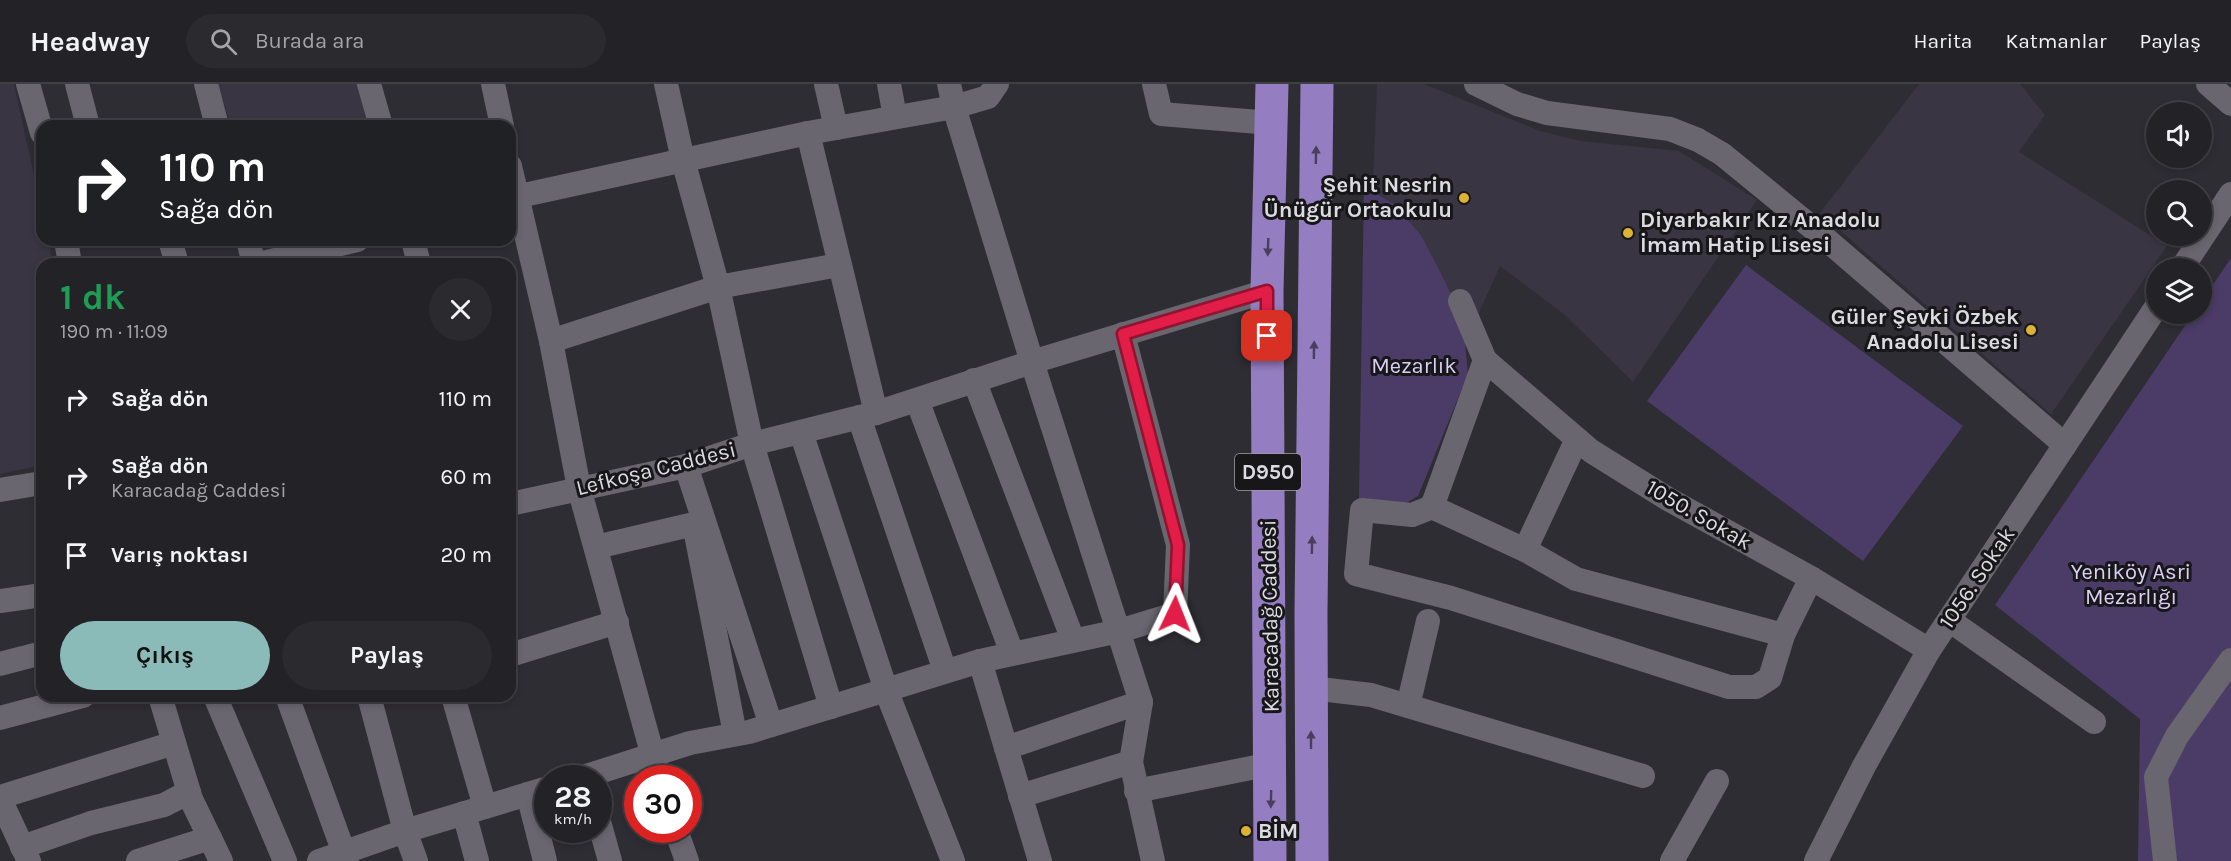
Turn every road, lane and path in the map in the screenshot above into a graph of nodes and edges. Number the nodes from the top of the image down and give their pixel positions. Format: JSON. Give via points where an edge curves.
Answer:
{"nodes":[{"id":1,"x":28,"y":84,"type":"edge"},
{"id":2,"x":77,"y":84,"type":"edge"},
{"id":3,"x":206,"y":84,"type":"edge"},
{"id":4,"x":369,"y":84,"type":"edge"},
{"id":5,"x":493,"y":84,"type":"edge"},
{"id":6,"x":666,"y":84,"type":"edge"},
{"id":7,"x":826,"y":84,"type":"edge"},
{"id":8,"x":889,"y":84,"type":"edge"},
{"id":9,"x":997,"y":84,"type":"edge"},
{"id":10,"x":1154,"y":84,"type":"edge"},
{"id":11,"x":1272,"y":84,"type":"edge"},
{"id":12,"x":1317,"y":84,"type":"edge"},
{"id":13,"x":1476,"y":84,"type":"edge"},
{"id":14,"x":2208,"y":84,"type":"edge"},
{"id":15,"x":951,"y":95,"type":"edge"},
{"id":16,"x":2231,"y":104,"type":"edge"},
{"id":17,"x":896,"y":117,"type":"junction"},
{"id":18,"x":38,"y":120,"type":"edge"},
{"id":19,"x":86,"y":120,"type":"edge"},
{"id":20,"x":216,"y":120,"type":"edge"},
{"id":21,"x":379,"y":120,"type":"edge"},
{"id":22,"x":501,"y":120,"type":"edge"},
{"id":23,"x":1271,"y":123,"type":"junction"},
{"id":24,"x":836,"y":128,"type":"junction"},
{"id":25,"x":808,"y":133,"type":"junction"},
{"id":26,"x":683,"y":160,"type":"junction"},
{"id":27,"x":2231,"y":194,"type":"edge"},
{"id":28,"x":516,"y":196,"type":"edge"},
{"id":29,"x":516,"y":208,"type":"edge"},
{"id":30,"x":346,"y":246,"type":"edge"},
{"id":31,"x":329,"y":256,"type":"edge"},
{"id":32,"x":312,"y":258,"type":"edge"},
{"id":33,"x":2189,"y":258,"type":"edge"},
{"id":34,"x":839,"y":265,"type":"junction"},
{"id":35,"x":718,"y":287,"type":"junction"},
{"id":36,"x":1267,"y":291,"type":"junction"},
{"id":37,"x":1460,"y":301,"type":"dead end"},
{"id":38,"x":2146,"y":323,"type":"edge"},
{"id":39,"x":1123,"y":334,"type":"junction"},
{"id":40,"x":551,"y":341,"type":"junction"},
{"id":41,"x":1485,"y":360,"type":"junction"},
{"id":42,"x":1032,"y":362,"type":"junction"},
{"id":43,"x":974,"y":380,"type":"junction"},
{"id":44,"x":917,"y":400,"type":"junction"},
{"id":45,"x":868,"y":415,"type":"junction"},
{"id":46,"x":801,"y":432,"type":"junction"},
{"id":47,"x":1577,"y":439,"type":"junction"},
{"id":48,"x":752,"y":444,"type":"junction"},
{"id":49,"x":2065,"y":445,"type":"junction"},
{"id":50,"x":686,"y":466,"type":"junction"},
{"id":51,"x":36,"y":484,"type":"edge"},
{"id":52,"x":579,"y":488,"type":"junction"},
{"id":53,"x":0,"y":490,"type":"edge"},
{"id":54,"x":516,"y":503,"type":"edge"},
{"id":55,"x":1432,"y":507,"type":"junction"},
{"id":56,"x":596,"y":546,"type":"junction"},
{"id":57,"x":1525,"y":549,"type":"junction"},
{"id":58,"x":1811,"y":578,"type":"junction"},
{"id":59,"x":36,"y":596,"type":"edge"},
{"id":60,"x":0,"y":602,"type":"edge"},
{"id":61,"x":1949,"y":620,"type":"junction"},
{"id":62,"x":1428,"y":621,"type":"dead end"},
{"id":63,"x":617,"y":622,"type":"junction"},
{"id":64,"x":1119,"y":631,"type":"junction"},
{"id":65,"x":1782,"y":635,"type":"junction"},
{"id":66,"x":1072,"y":640,"type":"junction"},
{"id":67,"x":1929,"y":650,"type":"junction"},
{"id":68,"x":516,"y":653,"type":"edge"},
{"id":69,"x":1012,"y":653,"type":"junction"},
{"id":70,"x":36,"y":654,"type":"edge"},
{"id":71,"x":2231,"y":660,"type":"edge"},
{"id":72,"x":980,"y":661,"type":"junction"},
{"id":73,"x":0,"y":664,"type":"edge"},
{"id":74,"x":945,"y":671,"type":"junction"},
{"id":75,"x":1311,"y":688,"type":"junction"},
{"id":76,"x":886,"y":690,"type":"junction"},
{"id":77,"x":60,"y":702,"type":"edge"},
{"id":78,"x":162,"y":702,"type":"edge"},
{"id":79,"x":218,"y":702,"type":"edge"},
{"id":80,"x":289,"y":702,"type":"edge"},
{"id":81,"x":371,"y":702,"type":"edge"},
{"id":82,"x":454,"y":702,"type":"edge"},
{"id":83,"x":1141,"y":702,"type":"junction"},
{"id":84,"x":1408,"y":706,"type":"junction"},
{"id":85,"x":831,"y":707,"type":"junction"},
{"id":86,"x":0,"y":718,"type":"edge"},
{"id":87,"x":2094,"y":722,"type":"dead end"},
{"id":88,"x":771,"y":725,"type":"junction"},
{"id":89,"x":735,"y":734,"type":"junction"},
{"id":90,"x":174,"y":743,"type":"junction"},
{"id":91,"x":1006,"y":748,"type":"junction"},
{"id":92,"x":651,"y":755,"type":"junction"},
{"id":93,"x":1131,"y":762,"type":"junction"},
{"id":94,"x":1271,"y":764,"type":"junction"},
{"id":95,"x":654,"y":765,"type":"edge"},
{"id":96,"x":612,"y":769,"type":"edge"},
{"id":97,"x":1643,"y":776,"type":"dead end"},
{"id":98,"x":1717,"y":781,"type":"dead end"},
{"id":99,"x":1136,"y":791,"type":"junction"},
{"id":100,"x":189,"y":792,"type":"junction"},
{"id":101,"x":534,"y":792,"type":"edge"},
{"id":102,"x":1020,"y":796,"type":"junction"},
{"id":103,"x":0,"y":798,"type":"edge"},
{"id":104,"x":474,"y":810,"type":"junction"},
{"id":105,"x":405,"y":831,"type":"junction"},
{"id":106,"x":210,"y":838,"type":"junction"},
{"id":107,"x":543,"y":843,"type":"edge"},
{"id":108,"x":605,"y":843,"type":"edge"},
{"id":109,"x":681,"y":843,"type":"edge"},
{"id":110,"x":26,"y":854,"type":"edge"},
{"id":111,"x":345,"y":856,"type":"edge"},
{"id":112,"x":138,"y":861,"type":"edge"},
{"id":113,"x":221,"y":861,"type":"edge"},
{"id":114,"x":285,"y":861,"type":"edge"},
{"id":115,"x":319,"y":861,"type":"edge"},
{"id":116,"x":416,"y":861,"type":"edge"},
{"id":117,"x":477,"y":861,"type":"edge"},
{"id":118,"x":545,"y":861,"type":"edge"},
{"id":119,"x":610,"y":861,"type":"edge"},
{"id":120,"x":687,"y":861,"type":"edge"},
{"id":121,"x":953,"y":861,"type":"edge"},
{"id":122,"x":1040,"y":861,"type":"edge"},
{"id":123,"x":1153,"y":861,"type":"edge"},
{"id":124,"x":1270,"y":861,"type":"edge"},
{"id":125,"x":1312,"y":861,"type":"edge"},
{"id":126,"x":1672,"y":861,"type":"edge"},
{"id":127,"x":1816,"y":861,"type":"edge"},
{"id":128,"x":2165,"y":861,"type":"edge"}],
"edges":[{"from":1,"to":18,"type":"street"},
{"from":2,"to":19,"type":"street"},
{"from":3,"to":20,"type":"street"},
{"from":4,"to":21,"type":"street"},
{"from":5,"to":22,"type":"street"},
{"from":6,"to":26,"type":"street"},
{"from":7,"to":24,"type":"street"},
{"from":8,"to":17,"type":"street"},
{"from":9,"to":15,"type":"street","via":[[988,97]]},
{"from":10,"to":23,"type":"street","via":[[1161,114]]},
{"from":11,"to":23,"type":"highway","name":"Karacadağ Caddesi","number":"D950"},
{"from":75,"to":12,"type":"highway","name":"Karacadağ Caddesi","number":"D950","one_way":true},
{"from":13,"to":49,"type":"street","via":[[1546,113],[1670,129],[1722,154]]},
{"from":14,"to":16,"type":"street"},
{"from":15,"to":17,"type":"street"},
{"from":15,"to":42,"type":"street"},
{"from":17,"to":24,"type":"street"},
{"from":23,"to":36,"type":"highway","name":"Karacadağ Caddesi","number":"D950","one_way":true},
{"from":24,"to":25,"type":"street"},
{"from":25,"to":26,"type":"street"},
{"from":25,"to":34,"type":"street"},
{"from":26,"to":28,"type":"street"},
{"from":26,"to":35,"type":"street"},
{"from":27,"to":33,"type":"street"},
{"from":29,"to":40,"type":"street"},
{"from":30,"to":31,"type":"street"},
{"from":31,"to":32,"type":"street"},
{"from":34,"to":35,"type":"street"},
{"from":34,"to":45,"type":"street"},
{"from":35,"to":40,"type":"street"},
{"from":35,"to":48,"type":"street"},
{"from":36,"to":39,"type":"street","name":"Lefkoşa Caddesi"},
{"from":36,"to":94,"type":"highway","name":"Karacadağ Caddesi","number":"D950"},
{"from":37,"to":41,"type":"street"},
{"from":38,"to":49,"type":"street","name":"1056. Sokak"},
{"from":39,"to":42,"type":"street","name":"Lefkoşa Caddesi"},
{"from":39,"to":64,"type":"street","via":[[1178,545],[1175,614]]},
{"from":40,"to":52,"type":"street"},
{"from":41,"to":47,"type":"street","name":"1050. Sokak"},
{"from":41,"to":55,"type":"street"},
{"from":42,"to":43,"type":"street","name":"Lefkoşa Caddesi"},
{"from":42,"to":64,"type":"street"},
{"from":43,"to":44,"type":"street","name":"Lefkoşa Caddesi"},
{"from":43,"to":66,"type":"street"},
{"from":44,"to":45,"type":"street","name":"Lefkoşa Caddesi"},
{"from":44,"to":69,"type":"street"},
{"from":45,"to":46,"type":"street","name":"Lefkoşa Caddesi"},
{"from":45,"to":74,"type":"street"},
{"from":46,"to":48,"type":"street","name":"Lefkoşa Caddesi"},
{"from":46,"to":76,"type":"street"},
{"from":47,"to":57,"type":"street"},
{"from":47,"to":58,"type":"street","name":"1050. Sokak","via":[[1668,499]]},
{"from":48,"to":50,"type":"street","name":"Lefkoşa Caddesi"},
{"from":48,"to":85,"type":"street"},
{"from":49,"to":61,"type":"street","name":"1056. Sokak"},
{"from":50,"to":52,"type":"street","name":"Lefkoşa Caddesi"},
{"from":50,"to":88,"type":"street"},
{"from":51,"to":53,"type":"street"},
{"from":52,"to":54,"type":"street","name":"Lefkoşa Caddesi"},
{"from":52,"to":56,"type":"street"},
{"from":55,"to":57,"type":"street"},
{"from":55,"to":65,"type":"street","via":[[1412,515],[1362,510],[1356,574],[1451,598],[1729,687],[1756,687],[1770,678]]},
{"from":56,"to":63,"type":"street"},
{"from":56,"to":89,"type":"street","via":[[694,524]]},
{"from":57,"to":65,"type":"street","via":[[1576,579]]},
{"from":58,"to":65,"type":"street"},
{"from":58,"to":67,"type":"street","name":"1050. Sokak"},
{"from":59,"to":60,"type":"street"},
{"from":61,"to":67,"type":"street","name":"1056. Sokak"},
{"from":61,"to":87,"type":"street"},
{"from":62,"to":84,"type":"street"},
{"from":63,"to":68,"type":"street"},
{"from":63,"to":92,"type":"street"},
{"from":64,"to":66,"type":"street"},
{"from":64,"to":83,"type":"street"},
{"from":66,"to":69,"type":"street"},
{"from":67,"to":127,"type":"street","name":"1056. Sokak"},
{"from":69,"to":72,"type":"street"},
{"from":70,"to":73,"type":"street"},
{"from":71,"to":128,"type":"street","via":[[2177,736],[2156,777]]},
{"from":72,"to":74,"type":"street"},
{"from":72,"to":91,"type":"street"},
{"from":74,"to":76,"type":"street"},
{"from":75,"to":84,"type":"street","via":[[1371,695]]},
{"from":125,"to":75,"type":"highway","name":"Karacadağ Caddesi","number":"D950","one_way":true},
{"from":76,"to":85,"type":"street"},
{"from":76,"to":121,"type":"street"},
{"from":77,"to":86,"type":"street"},
{"from":78,"to":90,"type":"street"},
{"from":79,"to":114,"type":"street"},
{"from":80,"to":111,"type":"street"},
{"from":81,"to":105,"type":"street"},
{"from":82,"to":104,"type":"street"},
{"from":83,"to":91,"type":"street"},
{"from":83,"to":93,"type":"street"},
{"from":84,"to":97,"type":"street"},
{"from":85,"to":88,"type":"street"},
{"from":88,"to":89,"type":"street"},
{"from":89,"to":92,"type":"street"},
{"from":90,"to":100,"type":"street"},
{"from":90,"to":103,"type":"street"},
{"from":91,"to":102,"type":"street"},
{"from":92,"to":95,"type":"street"},
{"from":92,"to":96,"type":"street"},
{"from":93,"to":99,"type":"street"},
{"from":93,"to":102,"type":"street"},
{"from":94,"to":99,"type":"street"},
{"from":94,"to":124,"type":"highway","name":"Karacadağ Caddesi","number":"D950","one_way":true},
{"from":98,"to":126,"type":"street"},
{"from":99,"to":123,"type":"street"},
{"from":100,"to":106,"type":"street"},
{"from":100,"to":110,"type":"street","via":[[164,806],[92,823]]},
{"from":101,"to":104,"type":"street"},
{"from":102,"to":122,"type":"street"},
{"from":103,"to":110,"type":"street"},
{"from":104,"to":105,"type":"street"},
{"from":104,"to":117,"type":"street"},
{"from":105,"to":111,"type":"street"},
{"from":105,"to":116,"type":"street"},
{"from":106,"to":112,"type":"street"},
{"from":106,"to":113,"type":"street"},
{"from":107,"to":118,"type":"street"},
{"from":108,"to":119,"type":"street"},
{"from":109,"to":120,"type":"street"},
{"from":111,"to":115,"type":"street"}]}
